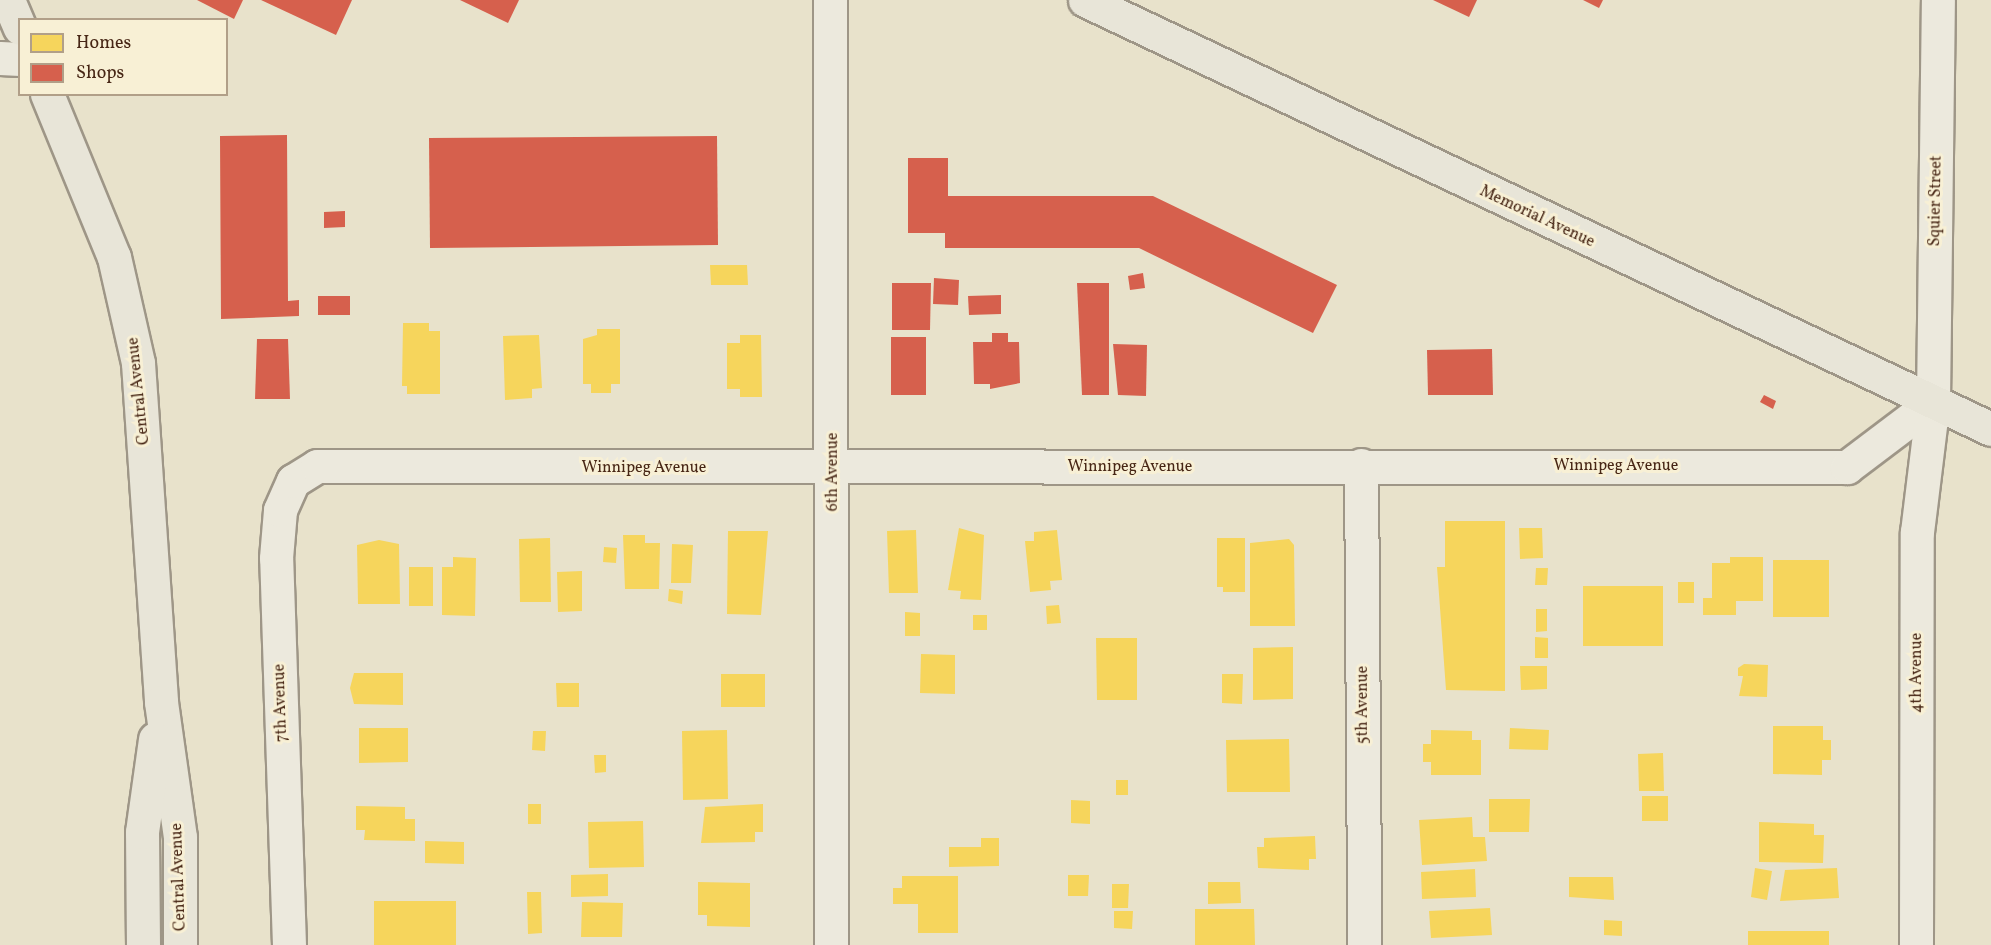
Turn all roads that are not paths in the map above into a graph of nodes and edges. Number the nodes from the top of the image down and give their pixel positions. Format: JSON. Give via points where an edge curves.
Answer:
{"nodes":[{"id":1,"x":8,"y":0,"type":"edge"},
{"id":2,"x":830,"y":0,"type":"edge"},
{"id":3,"x":1085,"y":0,"type":"edge"},
{"id":4,"x":1938,"y":0,"type":"edge"},
{"id":5,"x":18,"y":23,"type":"edge"},
{"id":6,"x":0,"y":58,"type":"edge"},
{"id":7,"x":18,"y":59,"type":"edge"},
{"id":8,"x":48,"y":96,"type":"edge"},
{"id":9,"x":1933,"y":402,"type":"junction"},
{"id":10,"x":1991,"y":429,"type":"edge"},
{"id":11,"x":1361,"y":465,"type":"junction"},
{"id":12,"x":834,"y":469,"type":"junction"},
{"id":13,"x":307,"y":472,"type":"joint"},
{"id":14,"x":161,"y":702,"type":"junction"},
{"id":15,"x":143,"y":945,"type":"edge"},
{"id":16,"x":180,"y":945,"type":"edge"},
{"id":17,"x":289,"y":945,"type":"edge"},
{"id":18,"x":831,"y":945,"type":"edge"},
{"id":19,"x":1364,"y":945,"type":"edge"},
{"id":20,"x":1916,"y":945,"type":"edge"}],
"edges":[{"from":1,"to":5,"type":"main road"},
{"from":2,"to":12,"type":"street","name":"6th Avenue"},
{"from":3,"to":9,"type":"main road","name":"Memorial Avenue"},
{"from":4,"to":9,"type":"street","name":"Squier Street"},
{"from":6,"to":7,"type":"street"},
{"from":8,"to":14,"type":"main road","name":"Central Avenue","via":[[129,310],[138,363]]},
{"from":9,"to":10,"type":"main road","name":"Memorial Avenue"},
{"from":9,"to":11,"type":"street","name":"Winnipeg Avenue","via":[[1847,467]]},
{"from":9,"to":20,"type":"street","name":"4th Avenue","via":[[1917,532]]},
{"from":11,"to":12,"type":"street","name":"Winnipeg Avenue"},
{"from":11,"to":19,"type":"street","name":"5th Avenue"},
{"from":12,"to":13,"type":"street","name":"Winnipeg Avenue","via":[[317,466]]},
{"from":12,"to":18,"type":"street","name":"6th Avenue"},
{"from":13,"to":17,"type":"street","name":"7th Avenue","via":[[293,481],[280,510],[276,558]]},
{"from":14,"to":15,"type":"main road","name":"Central Avenue","via":[[142,832]]},
{"from":14,"to":16,"type":"main road","name":"Central Avenue","via":[[180,837]]}]}
